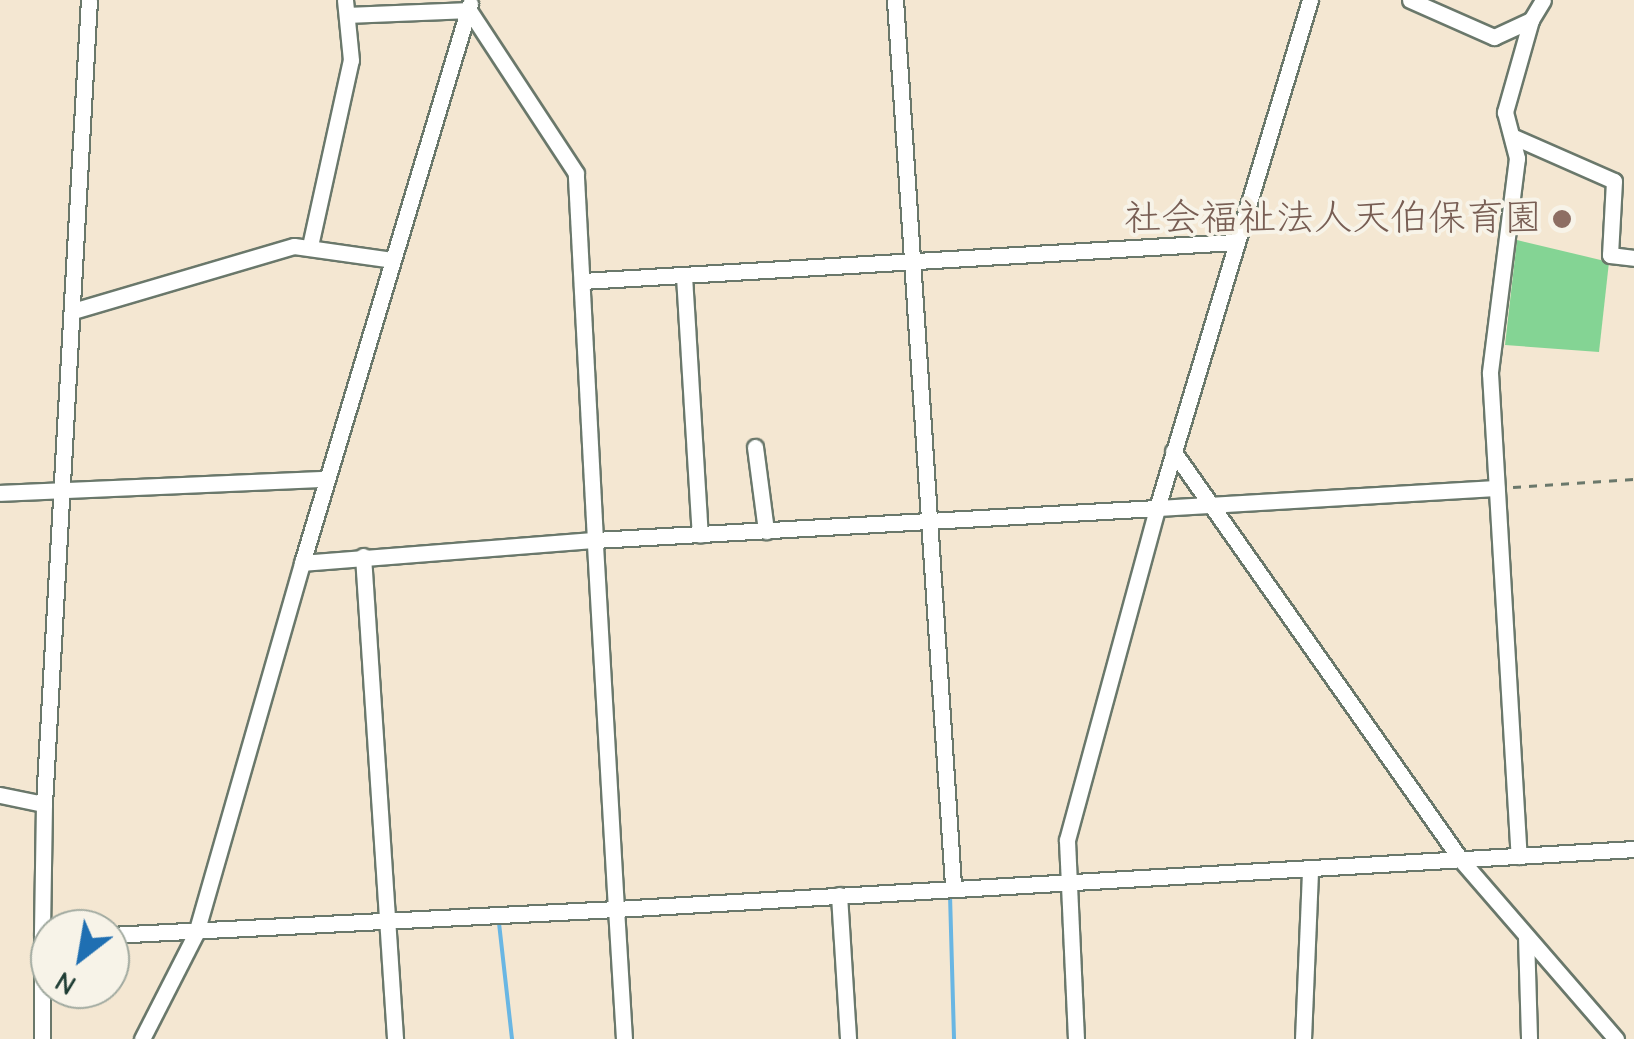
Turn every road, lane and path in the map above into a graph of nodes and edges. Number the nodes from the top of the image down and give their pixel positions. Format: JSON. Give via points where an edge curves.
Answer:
{"nodes":[{"id":1,"x":89,"y":0,"type":"edge"},
{"id":2,"x":895,"y":0,"type":"edge"},
{"id":3,"x":1310,"y":0,"type":"edge"},
{"id":4,"x":1410,"y":0,"type":"edge"},
{"id":5,"x":1543,"y":0,"type":"edge"},
{"id":6,"x":470,"y":5,"type":"edge"},
{"id":7,"x":346,"y":8,"type":"edge"},
{"id":8,"x":1531,"y":20,"type":"junction"},
{"id":9,"x":1514,"y":137,"type":"junction"},
{"id":10,"x":1234,"y":242,"type":"junction"},
{"id":11,"x":310,"y":246,"type":"junction"},
{"id":12,"x":1634,"y":258,"type":"edge"},
{"id":13,"x":392,"y":260,"type":"junction"},
{"id":14,"x":910,"y":260,"type":"junction"},
{"id":15,"x":684,"y":276,"type":"junction"},
{"id":16,"x":582,"y":281,"type":"junction"},
{"id":17,"x":73,"y":311,"type":"junction"},
{"id":18,"x":755,"y":447,"type":"dead end"},
{"id":19,"x":1173,"y":451,"type":"junction"},
{"id":20,"x":326,"y":479,"type":"junction"},
{"id":21,"x":1634,"y":480,"type":"edge"},
{"id":22,"x":1496,"y":488,"type":"junction"},
{"id":23,"x":0,"y":492,"type":"edge"},
{"id":24,"x":61,"y":497,"type":"junction"},
{"id":25,"x":1207,"y":505,"type":"junction"},
{"id":26,"x":1156,"y":508,"type":"junction"},
{"id":27,"x":927,"y":521,"type":"junction"},
{"id":28,"x":766,"y":531,"type":"junction"},
{"id":29,"x":700,"y":535,"type":"junction"},
{"id":30,"x":595,"y":540,"type":"junction"},
{"id":31,"x":363,"y":556,"type":"junction"},
{"id":32,"x":302,"y":563,"type":"junction"},
{"id":33,"x":0,"y":795,"type":"edge"},
{"id":34,"x":44,"y":804,"type":"junction"},
{"id":35,"x":1634,"y":849,"type":"edge"},
{"id":36,"x":1519,"y":856,"type":"junction"},
{"id":37,"x":1461,"y":860,"type":"junction"},
{"id":38,"x":1310,"y":869,"type":"junction"},
{"id":39,"x":1066,"y":882,"type":"junction"},
{"id":40,"x":954,"y":886,"type":"junction"},
{"id":41,"x":839,"y":895,"type":"junction"},
{"id":42,"x":46,"y":909,"type":"edge"},
{"id":43,"x":616,"y":909,"type":"junction"},
{"id":44,"x":388,"y":921,"type":"junction"},
{"id":45,"x":196,"y":934,"type":"junction"},
{"id":46,"x":130,"y":935,"type":"edge"},
{"id":47,"x":1526,"y":936,"type":"junction"},
{"id":48,"x":43,"y":1009,"type":"edge"},
{"id":49,"x":42,"y":1039,"type":"edge"},
{"id":50,"x":142,"y":1039,"type":"edge"},
{"id":51,"x":395,"y":1039,"type":"edge"},
{"id":52,"x":624,"y":1039,"type":"edge"},
{"id":53,"x":848,"y":1039,"type":"edge"},
{"id":54,"x":1076,"y":1039,"type":"edge"},
{"id":55,"x":1303,"y":1039,"type":"edge"},
{"id":56,"x":1530,"y":1039,"type":"edge"},
{"id":57,"x":1616,"y":1039,"type":"edge"}],
"edges":[{"from":1,"to":17,"type":"street"},
{"from":2,"to":14,"type":"street"},
{"from":3,"to":10,"type":"street"},
{"from":4,"to":8,"type":"street","via":[[1494,37]]},
{"from":5,"to":8,"type":"street"},
{"from":6,"to":7,"type":"street"},
{"from":6,"to":13,"type":"street"},
{"from":6,"to":16,"type":"street","via":[[576,173]]},
{"from":7,"to":11,"type":"street","via":[[351,60]]},
{"from":8,"to":9,"type":"street","via":[[1505,112]]},
{"from":9,"to":12,"type":"street","via":[[1614,181],[1610,255]]},
{"from":9,"to":22,"type":"street","via":[[1490,373]]},
{"from":10,"to":14,"type":"street"},
{"from":10,"to":19,"type":"street"},
{"from":11,"to":13,"type":"street"},
{"from":11,"to":17,"type":"street"},
{"from":13,"to":20,"type":"street"},
{"from":14,"to":15,"type":"street"},
{"from":14,"to":27,"type":"street"},
{"from":15,"to":16,"type":"street"},
{"from":15,"to":29,"type":"street"},
{"from":16,"to":30,"type":"street"},
{"from":17,"to":24,"type":"street"},
{"from":18,"to":28,"type":"street"},
{"from":19,"to":25,"type":"street"},
{"from":19,"to":26,"type":"street"},
{"from":20,"to":24,"type":"street"},
{"from":20,"to":32,"type":"street"},
{"from":21,"to":22,"type":"path"},
{"from":22,"to":25,"type":"street"},
{"from":22,"to":36,"type":"street"},
{"from":23,"to":24,"type":"street"},
{"from":24,"to":34,"type":"street"},
{"from":25,"to":26,"type":"street"},
{"from":25,"to":37,"type":"street"},
{"from":26,"to":27,"type":"street"},
{"from":26,"to":39,"type":"street","via":[[1067,840]]},
{"from":27,"to":28,"type":"street"},
{"from":27,"to":40,"type":"street"},
{"from":28,"to":29,"type":"street"},
{"from":29,"to":30,"type":"street"},
{"from":30,"to":31,"type":"street"},
{"from":30,"to":43,"type":"street"},
{"from":31,"to":32,"type":"street"},
{"from":31,"to":44,"type":"street"},
{"from":32,"to":45,"type":"street"},
{"from":33,"to":34,"type":"street"},
{"from":34,"to":42,"type":"street"},
{"from":35,"to":36,"type":"street"},
{"from":36,"to":37,"type":"street"},
{"from":37,"to":38,"type":"street"},
{"from":37,"to":47,"type":"street"},
{"from":38,"to":39,"type":"street"},
{"from":38,"to":55,"type":"street"},
{"from":39,"to":40,"type":"street"},
{"from":39,"to":54,"type":"street"},
{"from":40,"to":41,"type":"street"},
{"from":41,"to":43,"type":"street"},
{"from":41,"to":53,"type":"street"},
{"from":43,"to":44,"type":"street"},
{"from":43,"to":52,"type":"street"},
{"from":44,"to":45,"type":"street"},
{"from":44,"to":51,"type":"street"},
{"from":45,"to":46,"type":"street"},
{"from":45,"to":50,"type":"street"},
{"from":47,"to":56,"type":"street"},
{"from":47,"to":57,"type":"street"},
{"from":48,"to":49,"type":"street"}]}
